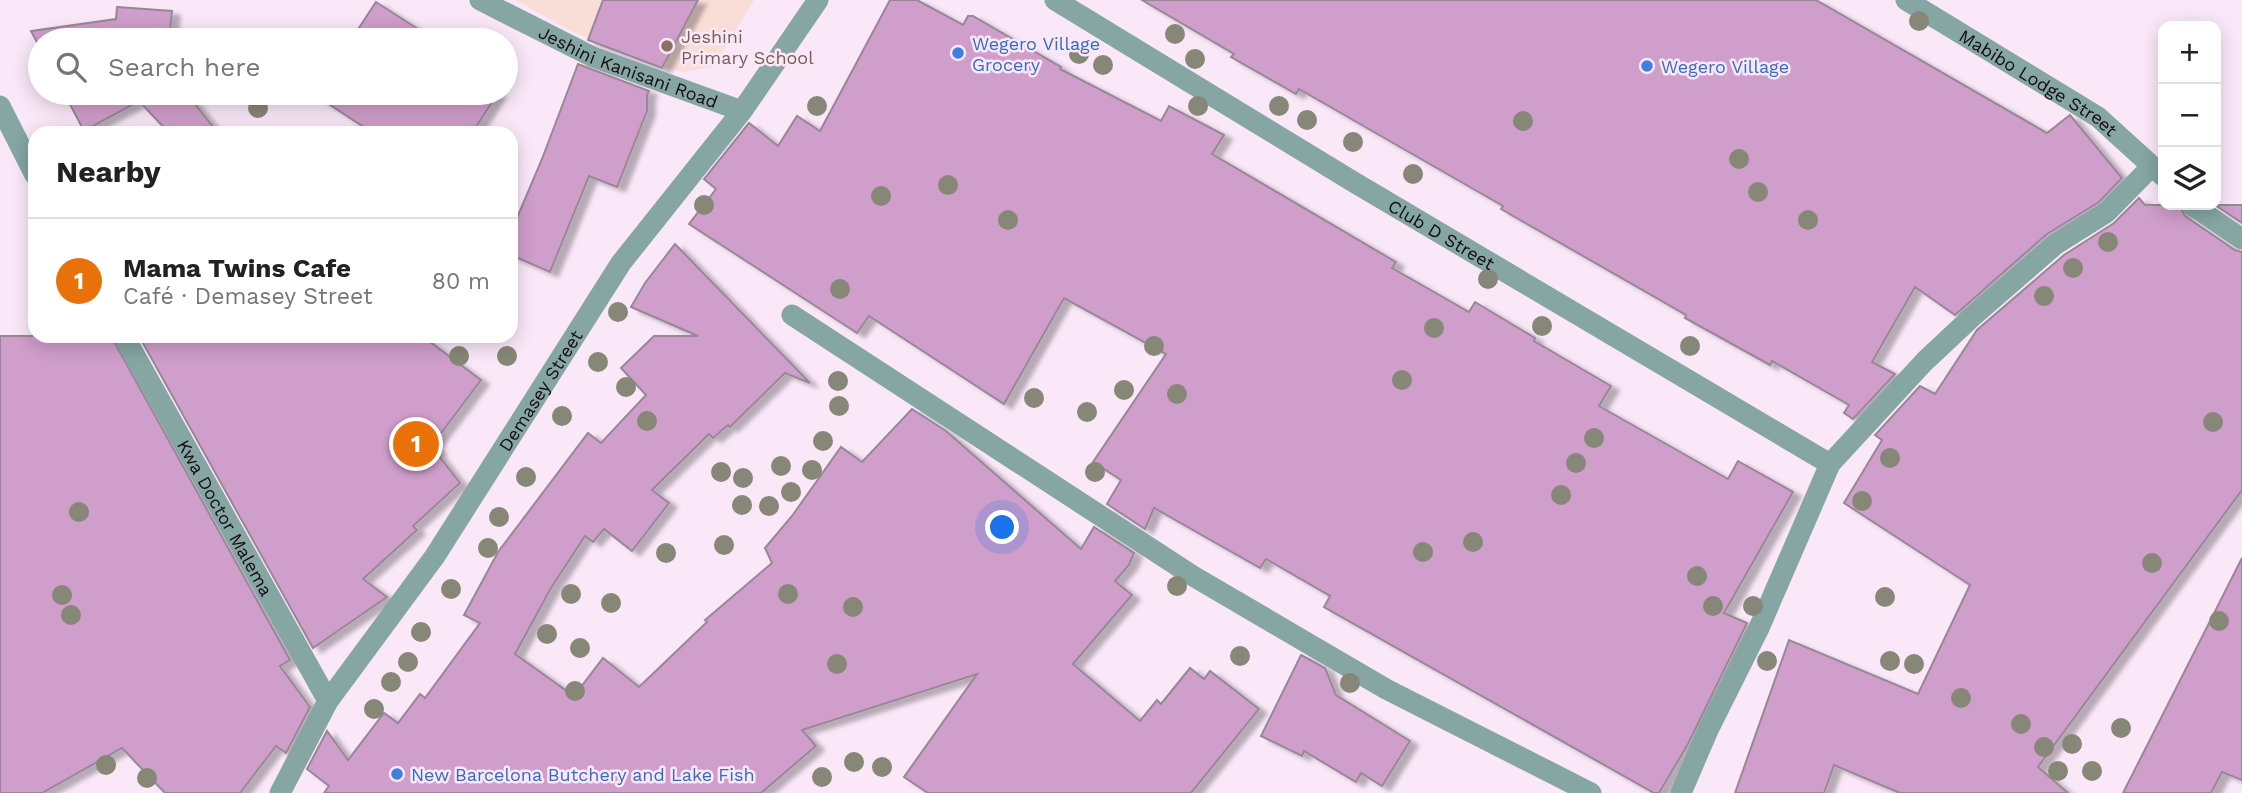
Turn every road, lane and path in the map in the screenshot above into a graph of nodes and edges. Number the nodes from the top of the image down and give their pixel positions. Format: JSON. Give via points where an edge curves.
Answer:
{"nodes":[{"id":1,"x":480,"y":0,"type":"edge"},
{"id":2,"x":818,"y":0,"type":"edge"},
{"id":3,"x":1055,"y":0,"type":"edge"},
{"id":4,"x":1906,"y":0,"type":"edge"},
{"id":5,"x":0,"y":106,"type":"edge"},
{"id":6,"x":742,"y":111,"type":"junction"},
{"id":7,"x":28,"y":161,"type":"edge"},
{"id":8,"x":2158,"y":171,"type":"edge"},
{"id":9,"x":2199,"y":210,"type":"edge"},
{"id":10,"x":2242,"y":239,"type":"edge"},
{"id":11,"x":792,"y":315,"type":"dead end"},
{"id":12,"x":128,"y":343,"type":"edge"},
{"id":13,"x":1830,"y":464,"type":"junction"},
{"id":14,"x":328,"y":701,"type":"junction"},
{"id":15,"x":280,"y":793,"type":"edge"},
{"id":16,"x":1591,"y":793,"type":"edge"},
{"id":17,"x":1681,"y":793,"type":"edge"}],
"edges":[{"from":1,"to":6,"type":"street","name":"Jeshini Kanisani Road","via":[[593,57]]},
{"from":2,"to":6,"type":"street","name":"Demasey Street"},
{"from":3,"to":13,"type":"street","name":"Club D Street"},
{"from":4,"to":8,"type":"street","name":"Mabibo Lodge Street","via":[[2098,117]]},
{"from":5,"to":7,"type":"street"},
{"from":6,"to":14,"type":"street","name":"Demasey Street","via":[[621,264],[435,555]]},
{"from":8,"to":13,"type":"street","via":[[2107,212],[2056,244],[1972,316]]},
{"from":9,"to":10,"type":"street"},
{"from":11,"to":16,"type":"street","via":[[1193,576],[1385,689]]},
{"from":12,"to":14,"type":"street","name":"Kwa Doctor Malema"},
{"from":13,"to":17,"type":"street"},
{"from":14,"to":15,"type":"street","name":"Demasey Street"}]}
